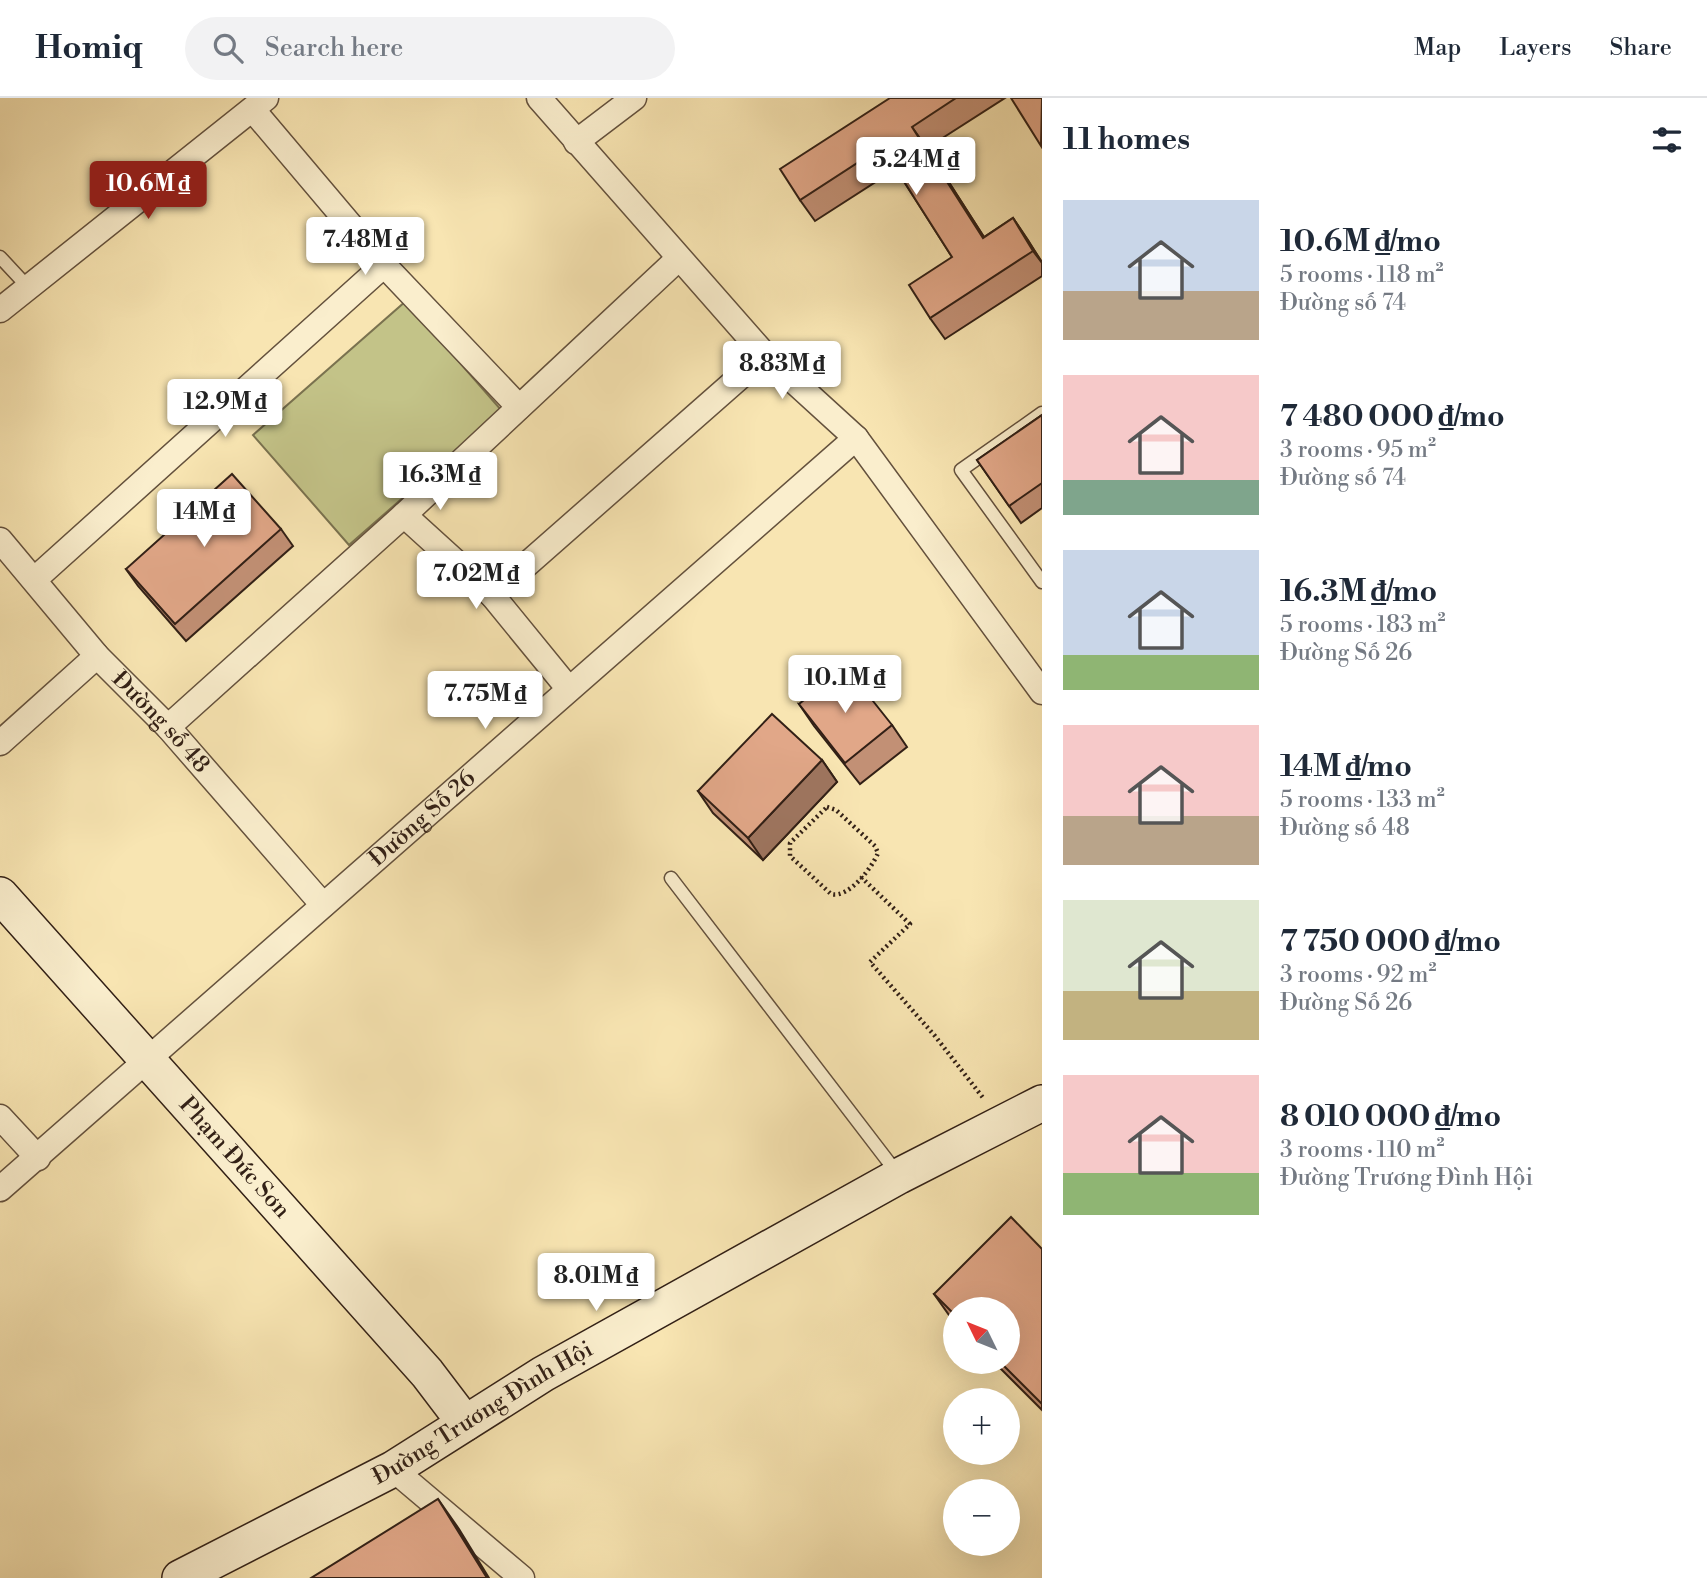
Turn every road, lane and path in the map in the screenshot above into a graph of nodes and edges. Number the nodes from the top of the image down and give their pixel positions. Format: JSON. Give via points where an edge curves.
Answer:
{"nodes":[{"id":1,"x":539,"y":98,"type":"edge"},
{"id":2,"x":634,"y":98,"type":"edge"},
{"id":3,"x":259,"y":104,"type":"edge"},
{"id":4,"x":576,"y":142,"type":"junction"},
{"id":5,"x":0,"y":257,"type":"edge"},
{"id":6,"x":678,"y":259,"type":"junction"},
{"id":7,"x":384,"y":265,"type":"junction"},
{"id":8,"x":27,"y":286,"type":"junction"},
{"id":9,"x":0,"y":310,"type":"edge"},
{"id":10,"x":765,"y":355,"type":"junction"},
{"id":11,"x":519,"y":407,"type":"junction"},
{"id":12,"x":1042,"y":413,"type":"edge"},
{"id":13,"x":856,"y":438,"type":"junction"},
{"id":14,"x":404,"y":515,"type":"junction"},
{"id":15,"x":0,"y":540,"type":"edge"},
{"id":16,"x":35,"y":579,"type":"junction"},
{"id":17,"x":1042,"y":582,"type":"edge"},
{"id":18,"x":492,"y":595,"type":"junction"},
{"id":19,"x":97,"y":656,"type":"junction"},
{"id":20,"x":568,"y":688,"type":"junction"},
{"id":21,"x":1042,"y":692,"type":"edge"},
{"id":22,"x":168,"y":727,"type":"junction"},
{"id":23,"x":0,"y":743,"type":"edge"},
{"id":24,"x":671,"y":877,"type":"dead end"},
{"id":25,"x":861,"y":877,"type":"junction"},
{"id":26,"x":0,"y":895,"type":"edge"},
{"id":27,"x":323,"y":905,"type":"junction"},
{"id":28,"x":148,"y":1062,"type":"junction"},
{"id":29,"x":1042,"y":1103,"type":"edge"},
{"id":30,"x":0,"y":1117,"type":"edge"},
{"id":31,"x":1004,"y":1124,"type":"junction"},
{"id":32,"x":38,"y":1158,"type":"junction"},
{"id":33,"x":899,"y":1176,"type":"junction"},
{"id":34,"x":0,"y":1189,"type":"edge"},
{"id":35,"x":465,"y":1423,"type":"junction"},
{"id":36,"x":393,"y":1469,"type":"junction"},
{"id":37,"x":180,"y":1578,"type":"edge"},
{"id":38,"x":522,"y":1578,"type":"edge"}],
"edges":[{"from":1,"to":4,"type":"street"},
{"from":2,"to":4,"type":"street"},
{"from":3,"to":7,"type":"street"},
{"from":3,"to":8,"type":"street"},
{"from":4,"to":6,"type":"street"},
{"from":5,"to":8,"type":"lane"},
{"from":6,"to":10,"type":"street"},
{"from":6,"to":11,"type":"street"},
{"from":7,"to":11,"type":"street"},
{"from":7,"to":16,"type":"street"},
{"from":8,"to":9,"type":"street"},
{"from":10,"to":13,"type":"street"},
{"from":10,"to":18,"type":"street"},
{"from":11,"to":14,"type":"street"},
{"from":12,"to":17,"type":"lane","via":[[961,470]]},
{"from":13,"to":20,"type":"street","name":"Đường Số 26"},
{"from":13,"to":21,"type":"street"},
{"from":14,"to":18,"type":"street"},
{"from":14,"to":22,"type":"street"},
{"from":15,"to":16,"type":"street","name":"Đường số 48"},
{"from":16,"to":19,"type":"street","name":"Đường số 48"},
{"from":18,"to":20,"type":"street"},
{"from":19,"to":22,"type":"street","name":"Đường số 48"},
{"from":19,"to":23,"type":"street","name":"Đường số 48"},
{"from":20,"to":27,"type":"street","name":"Đường Số 26"},
{"from":22,"to":27,"type":"street","name":"Đường số 48"},
{"from":24,"to":33,"type":"lane"},
{"from":25,"to":25,"type":"path","via":[[838,897],[790,856],[790,843],[821,809],[836,810],[875,846],[878,853]]},
{"from":25,"to":31,"type":"path","via":[[910,925],[870,962]]},
{"from":26,"to":28,"type":"street","name":"Phạm Đức Sơn"},
{"from":27,"to":28,"type":"street","name":"Đường Số 26"},
{"from":28,"to":32,"type":"street","name":"Đường Số 26"},
{"from":28,"to":35,"type":"street","name":"Phạm Đức Sơn","via":[[427,1373]]},
{"from":29,"to":31,"type":"street","name":"Đường Trương Đình Hội"},
{"from":30,"to":32,"type":"street"},
{"from":31,"to":33,"type":"street","name":"Đường Trương Đình Hội"},
{"from":32,"to":34,"type":"street","name":"Đường Số 26"},
{"from":33,"to":35,"type":"street","name":"Đường Trương Đình Hội","via":[[542,1374]]},
{"from":35,"to":36,"type":"street","name":"Đường Trương Đình Hội"},
{"from":36,"to":37,"type":"street","name":"Đường Trương Đình Hội"},
{"from":36,"to":38,"type":"street"}]}
